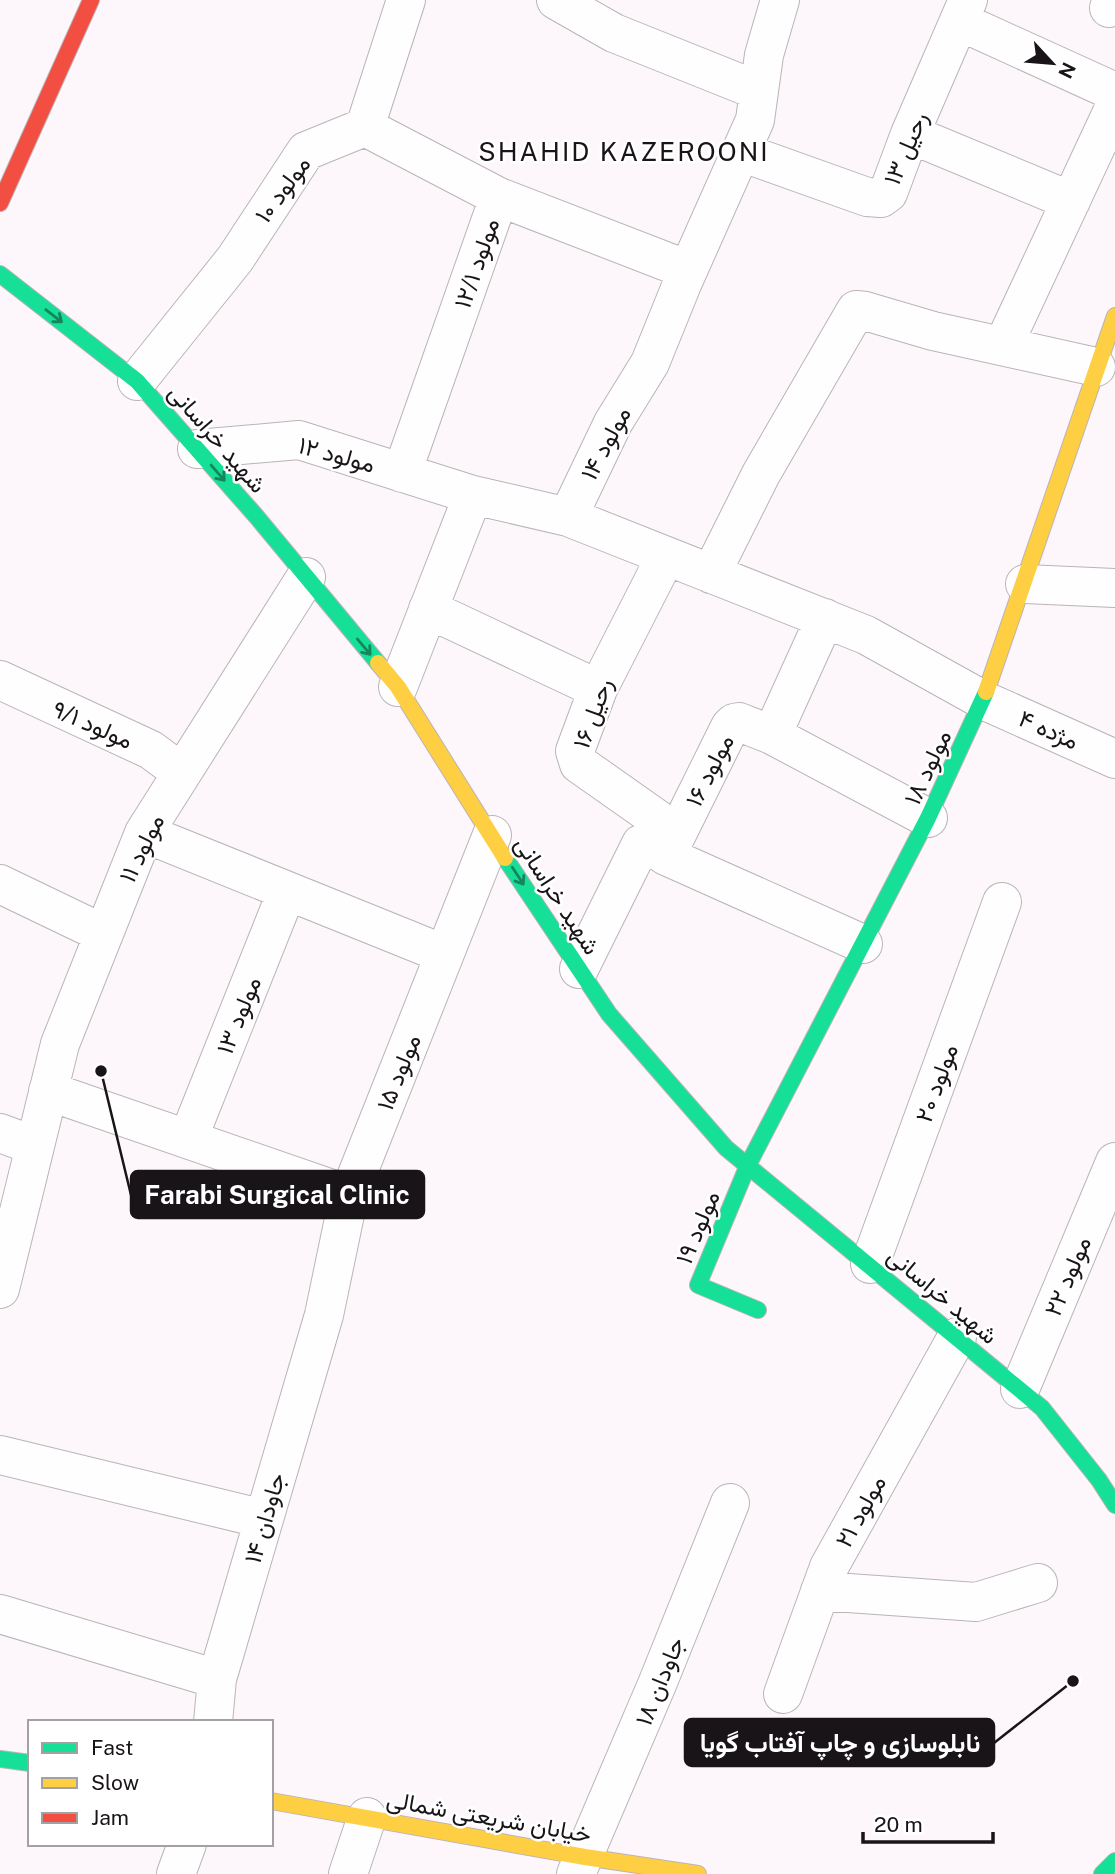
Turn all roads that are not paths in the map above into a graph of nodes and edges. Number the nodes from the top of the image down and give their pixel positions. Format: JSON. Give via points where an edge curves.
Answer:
{"nodes":[{"id":1,"x":91,"y":0,"type":"edge"},
{"id":2,"x":406,"y":0,"type":"edge"},
{"id":3,"x":556,"y":0,"type":"edge"},
{"id":4,"x":780,"y":0,"type":"edge"},
{"id":5,"x":963,"y":10,"type":"edge"},
{"id":6,"x":759,"y":91,"type":"junction"},
{"id":7,"x":1115,"y":92,"type":"edge"},
{"id":8,"x":1115,"y":106,"type":"edge"},
{"id":9,"x":365,"y":127,"type":"junction"},
{"id":10,"x":910,"y":134,"type":"junction"},
{"id":11,"x":741,"y":152,"type":"junction"},
{"id":12,"x":499,"y":197,"type":"junction"},
{"id":13,"x":1071,"y":201,"type":"junction"},
{"id":14,"x":0,"y":204,"type":"edge"},
{"id":15,"x":688,"y":271,"type":"junction"},
{"id":16,"x":0,"y":274,"type":"edge"},
{"id":17,"x":1115,"y":316,"type":"edge"},
{"id":18,"x":1003,"y":346,"type":"junction"},
{"id":19,"x":1096,"y":367,"type":"junction"},
{"id":20,"x":137,"y":381,"type":"junction"},
{"id":21,"x":197,"y":449,"type":"junction"},
{"id":22,"x":402,"y":473,"type":"junction"},
{"id":23,"x":473,"y":495,"type":"junction"},
{"id":24,"x":568,"y":517,"type":"junction"},
{"id":25,"x":666,"y":556,"type":"junction"},
{"id":26,"x":711,"y":574,"type":"junction"},
{"id":27,"x":306,"y":577,"type":"junction"},
{"id":28,"x":1025,"y":584,"type":"junction"},
{"id":29,"x":1115,"y":588,"type":"edge"},
{"id":30,"x":428,"y":609,"type":"junction"},
{"id":31,"x":825,"y":618,"type":"junction"},
{"id":32,"x":0,"y":680,"type":"edge"},
{"id":33,"x":398,"y":687,"type":"junction"},
{"id":34,"x":598,"y":689,"type":"junction"},
{"id":35,"x":983,"y":700,"type":"junction"},
{"id":36,"x":772,"y":735,"type":"junction"},
{"id":37,"x":1115,"y":759,"type":"edge"},
{"id":38,"x":182,"y":773,"type":"junction"},
{"id":39,"x":929,"y":818,"type":"junction"},
{"id":40,"x":144,"y":834,"type":"junction"},
{"id":41,"x":492,"y":835,"type":"junction"},
{"id":42,"x":672,"y":844,"type":"junction"},
{"id":43,"x":0,"y":884,"type":"edge"},
{"id":44,"x":287,"y":891,"type":"junction"},
{"id":45,"x":1002,"y":902,"type":"dead end"},
{"id":46,"x":104,"y":934,"type":"junction"},
{"id":47,"x":863,"y":944,"type":"junction"},
{"id":48,"x":444,"y":954,"type":"junction"},
{"id":49,"x":579,"y":969,"type":"junction"},
{"id":50,"x":48,"y":1091,"type":"junction"},
{"id":51,"x":18,"y":1139,"type":"edge"},
{"id":52,"x":188,"y":1139,"type":"junction"},
{"id":53,"x":1115,"y":1162,"type":"edge"},
{"id":54,"x":748,"y":1165,"type":"junction"},
{"id":55,"x":349,"y":1195,"type":"junction"},
{"id":56,"x":870,"y":1264,"type":"junction"},
{"id":57,"x":0,"y":1289,"type":"edge"},
{"id":58,"x":758,"y":1310,"type":"dead end"},
{"id":59,"x":324,"y":1315,"type":"joint"},
{"id":60,"x":957,"y":1337,"type":"junction"},
{"id":61,"x":1020,"y":1389,"type":"junction"},
{"id":62,"x":0,"y":1455,"type":"edge"},
{"id":63,"x":730,"y":1503,"type":"dead end"},
{"id":64,"x":1115,"y":1505,"type":"edge"},
{"id":65,"x":264,"y":1519,"type":"junction"},
{"id":66,"x":1038,"y":1583,"type":"dead end"},
{"id":67,"x":820,"y":1591,"type":"junction"},
{"id":68,"x":0,"y":1614,"type":"edge"},
{"id":69,"x":217,"y":1678,"type":"junction"},
{"id":70,"x":783,"y":1694,"type":"dead end"},
{"id":71,"x":213,"y":1720,"type":"edge"},
{"id":72,"x":0,"y":1759,"type":"edge"},
{"id":73,"x":28,"y":1763,"type":"edge"},
{"id":74,"x":273,"y":1801,"type":"edge"},
{"id":75,"x":367,"y":1817,"type":"junction"},
{"id":76,"x":186,"y":1846,"type":"edge"},
{"id":77,"x":1115,"y":1861,"type":"edge"},
{"id":78,"x":581,"y":1866,"type":"edge"},
{"id":79,"x":176,"y":1874,"type":"edge"},
{"id":80,"x":348,"y":1874,"type":"edge"},
{"id":81,"x":698,"y":1874,"type":"edge"},
{"id":82,"x":1102,"y":1874,"type":"edge"}],
"edges":[{"from":1,"to":14,"type":"street"},
{"from":2,"to":9,"type":"street"},
{"from":3,"to":6,"type":"street","via":[[614,33]]},
{"from":4,"to":6,"type":"street","name":"مولود ۱۴"},
{"from":5,"to":7,"type":"street"},
{"from":5,"to":10,"type":"street","name":"رحیل ۱۳"},
{"from":6,"to":11,"type":"street","name":"مولود ۱۴","via":[[755,120]]},
{"from":8,"to":13,"type":"street"},
{"from":9,"to":12,"type":"street","name":"مولود ۱۲/۱"},
{"from":9,"to":20,"type":"street","name":"مولود ۱۰","via":[[306,151],[235,258]]},
{"from":10,"to":11,"type":"street","name":"رحیل ۱۳","via":[[888,193],[881,198]]},
{"from":10,"to":13,"type":"street"},
{"from":11,"to":15,"type":"street","name":"مولود ۱۴"},
{"from":12,"to":15,"type":"street"},
{"from":12,"to":22,"type":"street","name":"مولود ۱۲/۱"},
{"from":13,"to":18,"type":"street"},
{"from":15,"to":24,"type":"street","name":"مولود ۱۴","via":[[650,363],[613,424]]},
{"from":16,"to":20,"type":"street","name":"شهید خراسانی","one_way":true},
{"from":17,"to":19,"type":"street","name":"مولود ۱۸"},
{"from":18,"to":19,"type":"street"},
{"from":18,"to":26,"type":"street","via":[[856,310],[761,474]]},
{"from":19,"to":28,"type":"street","name":"مولود ۱۸"},
{"from":20,"to":21,"type":"street","name":"شهید خراسانی"},
{"from":21,"to":22,"type":"street","name":"مولود ۱۲","via":[[299,440]]},
{"from":21,"to":27,"type":"street","name":"شهید خراسانی","one_way":true},
{"from":22,"to":23,"type":"street","name":"مولود ۱۲"},
{"from":23,"to":24,"type":"street"},
{"from":23,"to":30,"type":"street"},
{"from":24,"to":25,"type":"street","name":"مژده ۴"},
{"from":25,"to":26,"type":"street","name":"مژده ۴"},
{"from":25,"to":34,"type":"street","name":"رحیل ۱۶"},
{"from":26,"to":31,"type":"street","name":"مژده ۴"},
{"from":27,"to":33,"type":"street","name":"شهید خراسانی","one_way":true},
{"from":27,"to":38,"type":"street","name":"مولود ۱۱"},
{"from":28,"to":29,"type":"street"},
{"from":28,"to":35,"type":"street","name":"مولود ۱۸"},
{"from":30,"to":33,"type":"street"},
{"from":30,"to":34,"type":"street"},
{"from":31,"to":35,"type":"street","name":"مژده ۴","via":[[866,635]]},
{"from":31,"to":36,"type":"street","name":"مولود ۱۶"},
{"from":32,"to":38,"type":"street","name":"مولود ۹/۱","via":[[150,750]]},
{"from":33,"to":41,"type":"street","name":"شهید خراسانی"},
{"from":34,"to":42,"type":"street","name":"رحیل ۱۶","via":[[576,759]]},
{"from":35,"to":37,"type":"street","name":"مژده ۴"},
{"from":35,"to":39,"type":"street","name":"مولود ۱۸"},
{"from":36,"to":39,"type":"street"},
{"from":36,"to":42,"type":"street","name":"مولود ۱۶","via":[[734,723]]},
{"from":38,"to":40,"type":"street","name":"مولود ۱۱"},
{"from":39,"to":47,"type":"street","name":"مولود ۱۸"},
{"from":40,"to":44,"type":"street"},
{"from":40,"to":46,"type":"street","name":"مولود ۱۱"},
{"from":41,"to":48,"type":"street","name":"مولود ۱۵"},
{"from":41,"to":49,"type":"street","name":"شهید خراسانی","one_way":true},
{"from":42,"to":47,"type":"street"},
{"from":42,"to":49,"type":"street","via":[[641,844]]},
{"from":43,"to":46,"type":"street"},
{"from":44,"to":48,"type":"street"},
{"from":44,"to":52,"type":"street","name":"مولود ۱۳"},
{"from":45,"to":56,"type":"street","name":"مولود ۲۰"},
{"from":46,"to":50,"type":"street","name":"مولود ۱۱","via":[[60,1044]]},
{"from":47,"to":54,"type":"street","name":"مولود ۱۸"},
{"from":48,"to":55,"type":"street","name":"مولود ۱۵"},
{"from":49,"to":54,"type":"street","name":"شهید خراسانی","via":[[608,1014],[726,1148]]},
{"from":50,"to":51,"type":"street","name":"مولود ۱۱"},
{"from":50,"to":52,"type":"street"},
{"from":51,"to":57,"type":"street","name":"مولود ۱۱"},
{"from":52,"to":55,"type":"street"},
{"from":53,"to":61,"type":"street","name":"مولود ۲۲"},
{"from":54,"to":56,"type":"street","name":"شهید خراسانی"},
{"from":54,"to":58,"type":"street","name":"مولود ۱۹","via":[[698,1285]]},
{"from":55,"to":59,"type":"street","name":"مولود ۱۵"},
{"from":56,"to":60,"type":"street","name":"شهید خراسانی"},
{"from":59,"to":65,"type":"street","name":"جاودان ۱۴"},
{"from":60,"to":61,"type":"street","name":"شهید خراسانی"},
{"from":60,"to":67,"type":"street","name":"مولود ۲۱"},
{"from":61,"to":64,"type":"street","name":"شهید خراسانی","via":[[1042,1408]]},
{"from":62,"to":65,"type":"street"},
{"from":63,"to":78,"type":"street","name":"جاودان ۱۸"},
{"from":65,"to":69,"type":"street","name":"جاودان ۱۴"},
{"from":66,"to":67,"type":"street","via":[[976,1602]]},
{"from":67,"to":70,"type":"street","name":"مولود ۲۱"},
{"from":68,"to":69,"type":"street"},
{"from":69,"to":71,"type":"street","name":"جاودان ۱۴"},
{"from":72,"to":73,"type":"street"},
{"from":74,"to":75,"type":"street","name":"خیابان شریعتی شمالی"},
{"from":75,"to":78,"type":"street","name":"خیابان شریعتی شمالی"},
{"from":75,"to":80,"type":"street"},
{"from":76,"to":79,"type":"street"},
{"from":77,"to":82,"type":"street"},
{"from":78,"to":81,"type":"street","name":"خیابان شریعتی شمالی"}]}
